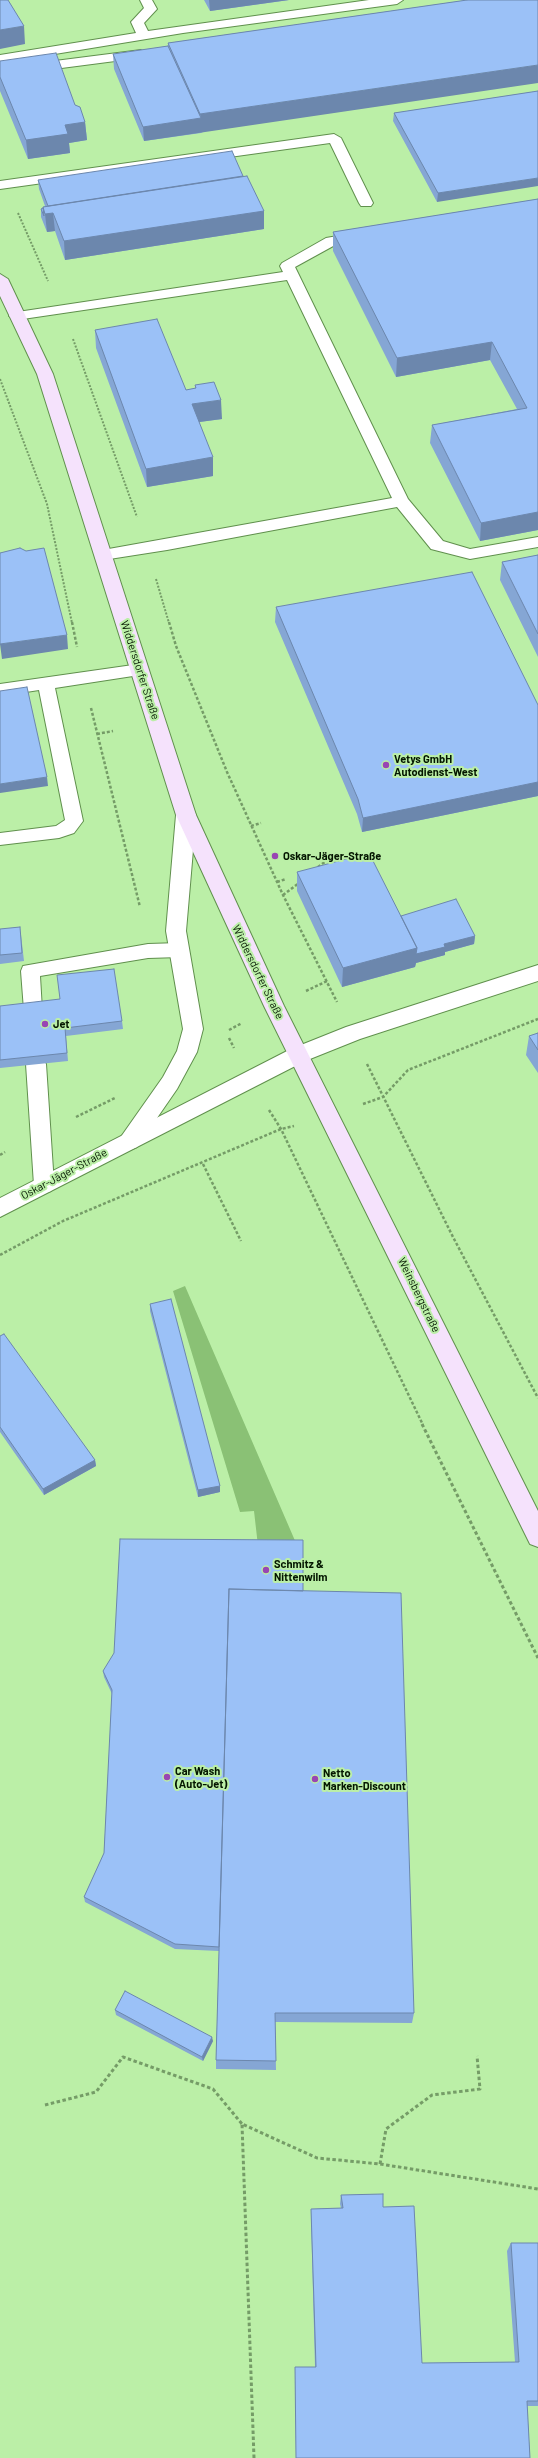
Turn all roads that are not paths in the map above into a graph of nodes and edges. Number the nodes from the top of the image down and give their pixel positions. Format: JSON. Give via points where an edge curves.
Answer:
{"nodes":[{"id":1,"x":146,"y":0,"type":"edge"},
{"id":2,"x":397,"y":0,"type":"edge"},
{"id":3,"x":144,"y":35,"type":"junction"},
{"id":4,"x":156,"y":51,"type":"edge"},
{"id":5,"x":0,"y":59,"type":"edge"},
{"id":6,"x":0,"y":72,"type":"edge"},
{"id":7,"x":2,"y":185,"type":"edge"},
{"id":8,"x":366,"y":204,"type":"dead end"},
{"id":9,"x":377,"y":234,"type":"edge"},
{"id":10,"x":291,"y":275,"type":"junction"},
{"id":11,"x":0,"y":279,"type":"edge"},
{"id":12,"x":16,"y":316,"type":"junction"},
{"id":13,"x":401,"y":501,"type":"junction"},
{"id":14,"x":538,"y":542,"type":"edge"},
{"id":15,"x":103,"y":554,"type":"junction"},
{"id":16,"x":140,"y":670,"type":"junction"},
{"id":17,"x":46,"y":683,"type":"junction"},
{"id":18,"x":0,"y":690,"type":"edge"},
{"id":19,"x":186,"y":815,"type":"junction"},
{"id":20,"x":0,"y":839,"type":"edge"},
{"id":21,"x":180,"y":950,"type":"junction"},
{"id":22,"x":538,"y":973,"type":"edge"},
{"id":23,"x":33,"y":1010,"type":"edge"},
{"id":24,"x":298,"y":1055,"type":"junction"},
{"id":25,"x":36,"y":1064,"type":"edge"},
{"id":26,"x":129,"y":1141,"type":"junction"},
{"id":27,"x":44,"y":1185,"type":"junction"},
{"id":28,"x":0,"y":1208,"type":"edge"},
{"id":29,"x":538,"y":1536,"type":"edge"}],
"edges":[{"from":1,"to":3,"type":"lane","via":[[151,9],[137,22]]},
{"from":2,"to":3,"type":"lane"},
{"from":3,"to":5,"type":"lane"},
{"from":4,"to":6,"type":"lane"},
{"from":7,"to":8,"type":"lane","via":[[334,138]]},
{"from":9,"to":10,"type":"lane","via":[[331,241],[287,266]]},
{"from":10,"to":12,"type":"lane"},
{"from":10,"to":13,"type":"lane"},
{"from":11,"to":12,"type":"main road","name":"Widdersdorfer Straße"},
{"from":12,"to":15,"type":"main road","name":"Widdersdorfer Straße","via":[[45,374]]},
{"from":13,"to":14,"type":"lane","via":[[437,545],[470,554]]},
{"from":13,"to":15,"type":"lane"},
{"from":15,"to":16,"type":"main road","name":"Widdersdorfer Straße"},
{"from":16,"to":17,"type":"lane"},
{"from":16,"to":19,"type":"main road","name":"Widdersdorfer Straße"},
{"from":17,"to":18,"type":"lane"},
{"from":17,"to":20,"type":"lane","via":[[74,821],[68,828],[59,832]]},
{"from":19,"to":21,"type":"street","name":"Oskar-Jäger-Straße","via":[[176,931]]},
{"from":19,"to":24,"type":"main road","name":"Widdersdorfer Straße"},
{"from":21,"to":23,"type":"lane","via":[[148,951],[30,971]]},
{"from":21,"to":26,"type":"street","name":"Oskar-Jäger-Straße","via":[[193,1029],[188,1046],[170,1083]]},
{"from":22,"to":24,"type":"street","name":"Oskar-Jäger-Straße","via":[[353,1032]]},
{"from":24,"to":26,"type":"street","name":"Oskar-Jäger-Straße"},
{"from":24,"to":29,"type":"main road","name":"Weinsbergstraße"},
{"from":25,"to":27,"type":"lane"},
{"from":26,"to":27,"type":"street","name":"Oskar-Jäger-Straße"},
{"from":27,"to":28,"type":"street","name":"Oskar-Jäger-Straße"}]}
